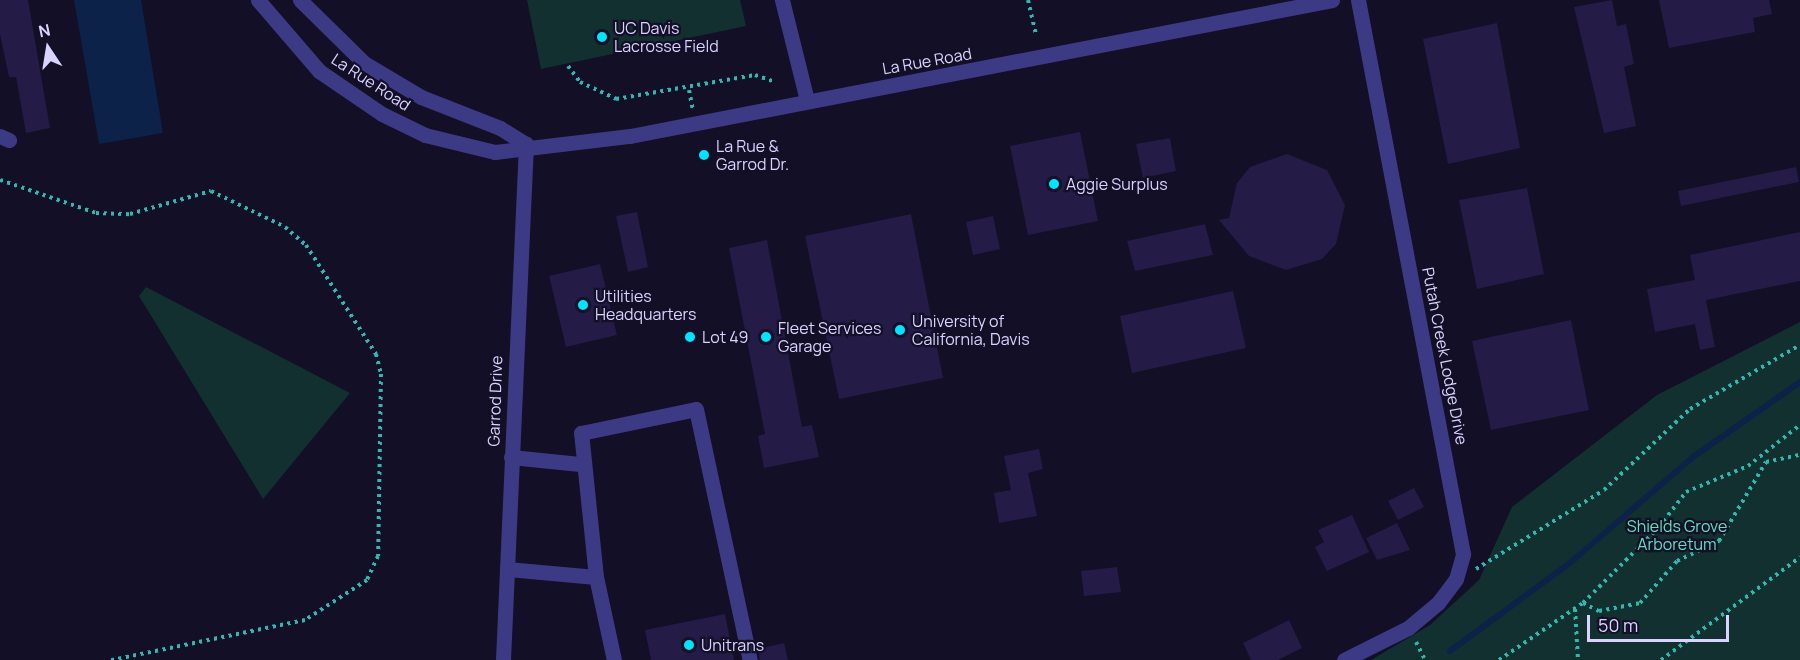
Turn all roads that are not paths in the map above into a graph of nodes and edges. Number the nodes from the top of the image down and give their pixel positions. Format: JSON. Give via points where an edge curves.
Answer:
{"nodes":[{"id":1,"x":258,"y":0,"type":"edge"},
{"id":2,"x":300,"y":0,"type":"edge"},
{"id":3,"x":782,"y":0,"type":"edge"},
{"id":4,"x":1332,"y":0,"type":"edge"},
{"id":5,"x":1359,"y":0,"type":"edge"},
{"id":6,"x":807,"y":100,"type":"junction"},
{"id":7,"x":526,"y":144,"type":"junction"},
{"id":8,"x":511,"y":457,"type":"junction"},
{"id":9,"x":580,"y":464,"type":"junction"},
{"id":10,"x":507,"y":569,"type":"junction"},
{"id":11,"x":596,"y":577,"type":"junction"},
{"id":12,"x":503,"y":660,"type":"edge"},
{"id":13,"x":614,"y":660,"type":"edge"},
{"id":14,"x":750,"y":660,"type":"edge"},
{"id":15,"x":1344,"y":660,"type":"edge"}],
"edges":[{"from":1,"to":7,"type":"street","name":"La Rue Road","via":[[319,71],[381,114],[461,146],[495,152]]},
{"from":2,"to":7,"type":"street","name":"La Rue Road","via":[[364,63],[422,97],[500,128]]},
{"from":3,"to":6,"type":"street"},
{"from":4,"to":6,"type":"street","name":"La Rue Road"},
{"from":5,"to":15,"type":"street","name":"Putah Creek Lodge Drive","via":[[1463,535],[1456,579],[1408,628]]},
{"from":6,"to":7,"type":"street","name":"La Rue Road","via":[[596,142]]},
{"from":7,"to":8,"type":"street","name":"Garrod Drive"},
{"from":8,"to":9,"type":"street"},
{"from":8,"to":10,"type":"street","name":"Garrod Drive"},
{"from":9,"to":11,"type":"street"},
{"from":9,"to":14,"type":"street","via":[[581,434],[696,409]]},
{"from":10,"to":11,"type":"street"},
{"from":10,"to":12,"type":"street","name":"Garrod Drive"},
{"from":11,"to":13,"type":"street"}]}
